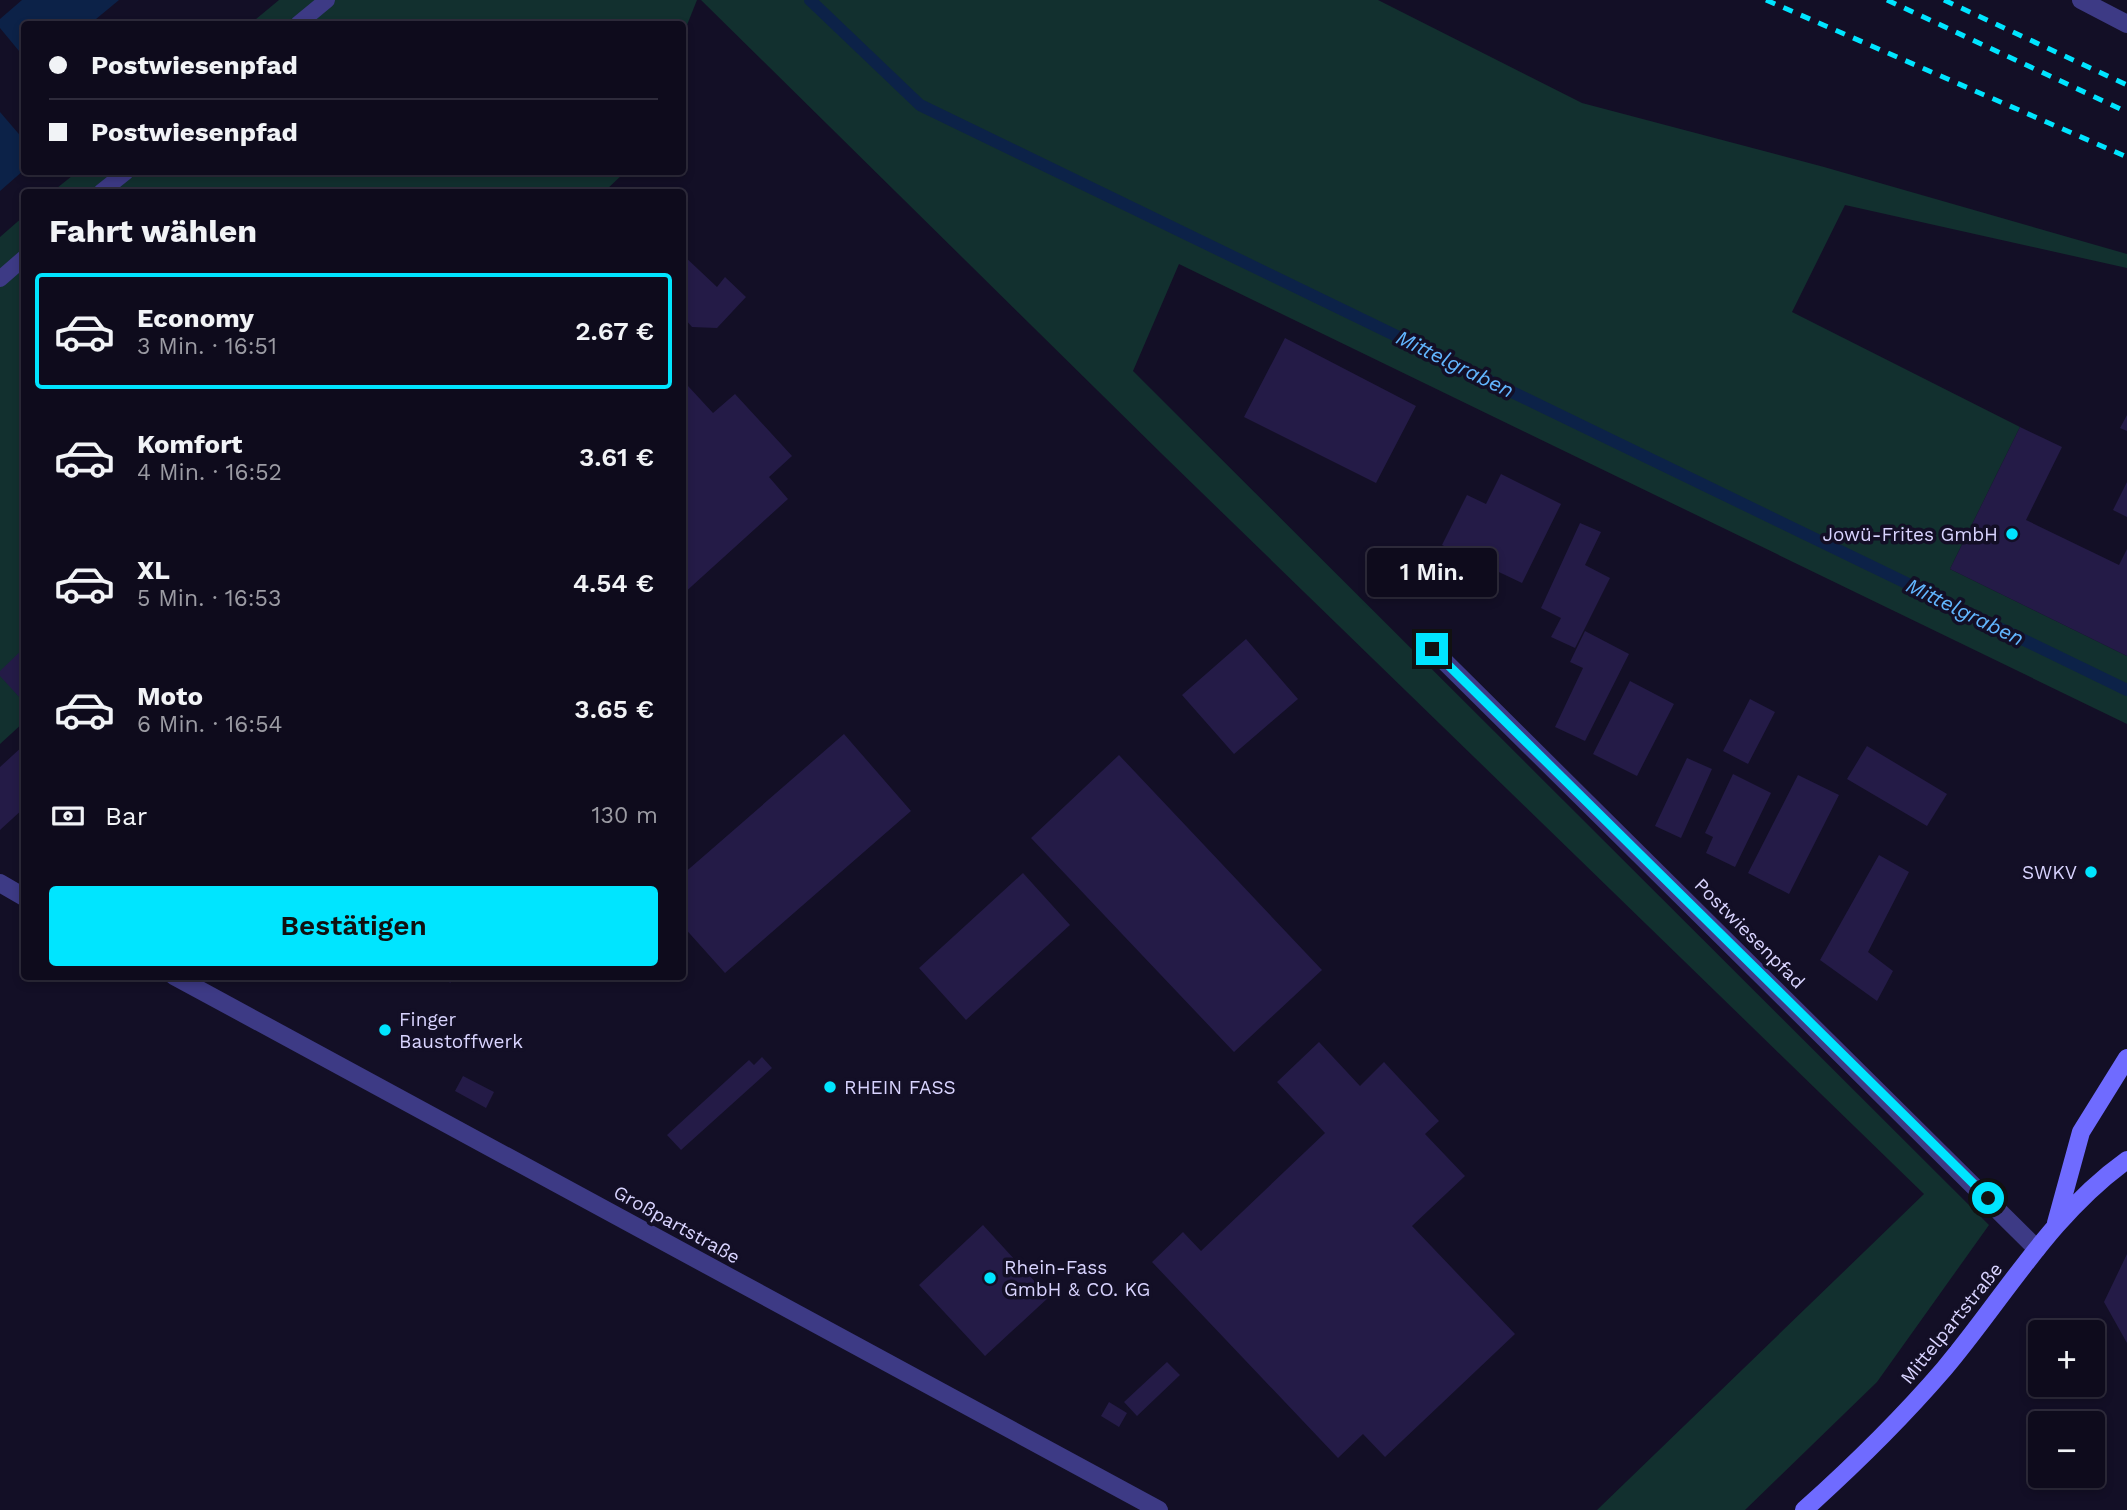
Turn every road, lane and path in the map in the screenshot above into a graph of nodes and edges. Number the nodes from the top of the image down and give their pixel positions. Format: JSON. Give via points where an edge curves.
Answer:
{"nodes":[{"id":1,"x":327,"y":0,"type":"edge"},
{"id":2,"x":2081,"y":0,"type":"edge"},
{"id":3,"x":302,"y":21,"type":"edge"},
{"id":4,"x":2127,"y":24,"type":"edge"},
{"id":5,"x":122,"y":175,"type":"edge"},
{"id":6,"x":105,"y":189,"type":"edge"},
{"id":7,"x":21,"y":261,"type":"edge"},
{"id":8,"x":0,"y":279,"type":"edge"},
{"id":9,"x":1432,"y":649,"type":"dead end"},
{"id":10,"x":0,"y":883,"type":"edge"},
{"id":11,"x":21,"y":895,"type":"edge"},
{"id":12,"x":181,"y":980,"type":"edge"},
{"id":13,"x":2127,"y":1058,"type":"edge"},
{"id":14,"x":2127,"y":1160,"type":"edge"},
{"id":15,"x":2056,"y":1224,"type":"junction"},
{"id":16,"x":2036,"y":1249,"type":"junction"},
{"id":17,"x":1159,"y":1510,"type":"edge"},
{"id":18,"x":1804,"y":1510,"type":"edge"}],
"edges":[{"from":1,"to":3,"type":"lane"},
{"from":2,"to":4,"type":"street"},
{"from":5,"to":6,"type":"lane"},
{"from":7,"to":8,"type":"lane"},
{"from":9,"to":16,"type":"street","name":"Postwiesenpfad"},
{"from":10,"to":11,"type":"street"},
{"from":12,"to":17,"type":"street","name":"Großpartstraße"},
{"from":13,"to":15,"type":"street","via":[[2081,1132]]},
{"from":14,"to":15,"type":"street","name":"Mittelpartstraße"},
{"from":15,"to":16,"type":"street","name":"Mittelpartstraße"},
{"from":16,"to":18,"type":"street","name":"Mittelpartstraße","via":[[1943,1369]]}]}
